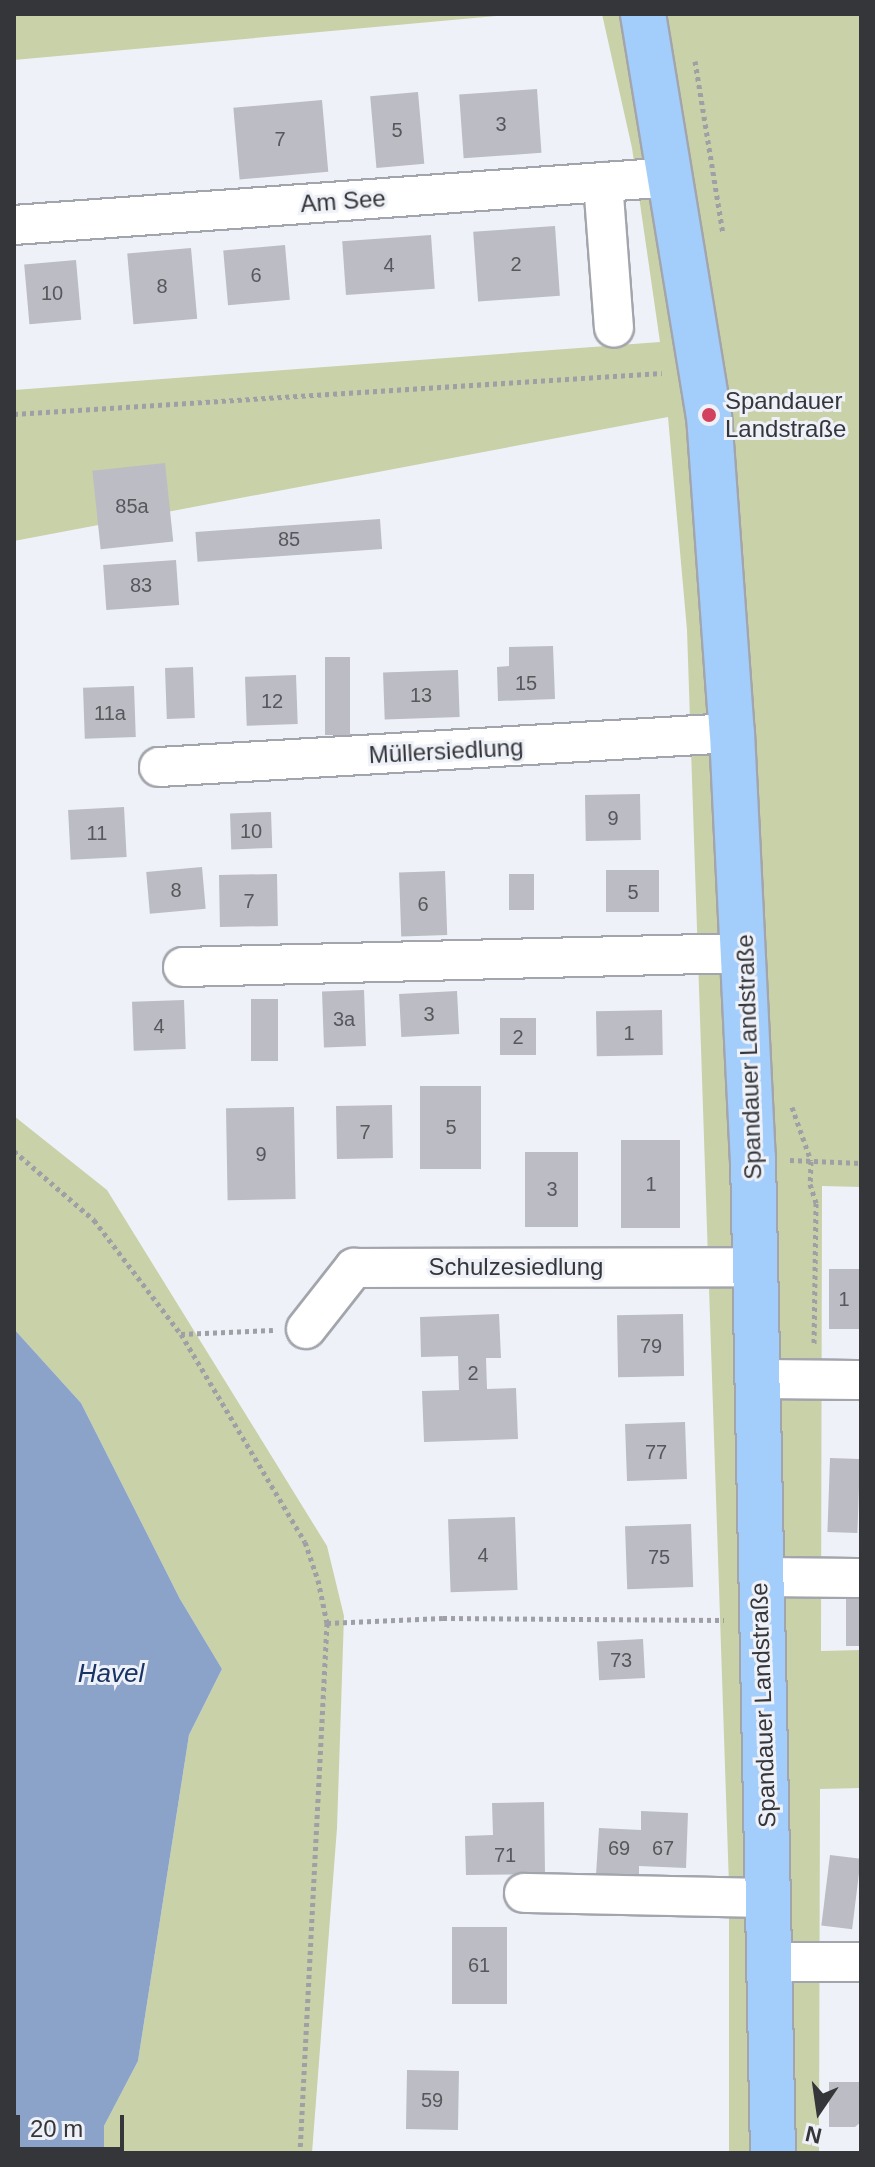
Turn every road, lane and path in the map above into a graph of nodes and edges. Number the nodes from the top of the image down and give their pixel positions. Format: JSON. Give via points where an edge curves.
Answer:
{"nodes":[{"id":1,"x":643,"y":14,"type":"edge"},
{"id":2,"x":672,"y":177,"type":"junction"},
{"id":3,"x":603,"y":182,"type":"junction"},
{"id":4,"x":14,"y":225,"type":"edge"},
{"id":5,"x":614,"y":328,"type":"dead end"},
{"id":6,"x":667,"y":358,"type":"dead end"},
{"id":7,"x":14,"y":414,"type":"edge"},
{"id":8,"x":732,"y":733,"type":"junction"},
{"id":9,"x":159,"y":767,"type":"dead end"},
{"id":10,"x":744,"y":953,"type":"junction"},
{"id":11,"x":183,"y":967,"type":"dead end"},
{"id":12,"x":14,"y":1151,"type":"edge"},
{"id":13,"x":753,"y":1158,"type":"junction"},
{"id":14,"x":861,"y":1163,"type":"edge"},
{"id":15,"x":756,"y":1267,"type":"junction"},
{"id":16,"x":306,"y":1329,"type":"joint"},
{"id":17,"x":181,"y":1334,"type":"junction"},
{"id":18,"x":759,"y":1379,"type":"junction"},
{"id":19,"x":861,"y":1380,"type":"edge"},
{"id":20,"x":759,"y":1577,"type":"junction"},
{"id":21,"x":861,"y":1578,"type":"edge"},
{"id":22,"x":724,"y":1606,"type":"dead end"},
{"id":23,"x":725,"y":1620,"type":"junction"},
{"id":24,"x":327,"y":1623,"type":"junction"},
{"id":25,"x":725,"y":1632,"type":"dead end"},
{"id":26,"x":524,"y":1893,"type":"dead end"},
{"id":27,"x":770,"y":1898,"type":"junction"},
{"id":28,"x":772,"y":1962,"type":"junction"},
{"id":29,"x":861,"y":1962,"type":"edge"},
{"id":30,"x":300,"y":2153,"type":"edge"},
{"id":31,"x":773,"y":2153,"type":"edge"}],
"edges":[{"from":1,"to":2,"type":"main road","name":"Spandauer Landstraße"},
{"from":2,"to":3,"type":"street","name":"Am See"},
{"from":2,"to":8,"type":"main road","name":"Spandauer Landstraße","via":[[709,415]]},
{"from":3,"to":4,"type":"street","name":"Am See"},
{"from":3,"to":5,"type":"street"},
{"from":6,"to":7,"type":"path","via":[[669,373]]},
{"from":8,"to":9,"type":"street","name":"Müllersiedlung"},
{"from":8,"to":10,"type":"main road","name":"Spandauer Landstraße"},
{"from":10,"to":11,"type":"street"},
{"from":10,"to":13,"type":"main road","name":"Spandauer Landstraße"},
{"from":12,"to":17,"type":"path","via":[[94,1220]]},
{"from":13,"to":14,"type":"path"},
{"from":13,"to":15,"type":"main road","name":"Spandauer Landstraße"},
{"from":15,"to":16,"type":"street","name":"Schulzesiedlung","via":[[354,1268]]},
{"from":15,"to":18,"type":"main road","name":"Spandauer Landstraße"},
{"from":16,"to":17,"type":"path"},
{"from":17,"to":24,"type":"path","via":[[305,1542]]},
{"from":18,"to":19,"type":"street"},
{"from":18,"to":20,"type":"main road","name":"Spandauer Landstraße"},
{"from":20,"to":21,"type":"street"},
{"from":20,"to":27,"type":"main road","name":"Spandauer Landstraße"},
{"from":22,"to":23,"type":"path"},
{"from":23,"to":24,"type":"path","via":[[443,1618]]},
{"from":23,"to":25,"type":"path"},
{"from":24,"to":30,"type":"path"},
{"from":26,"to":27,"type":"street"},
{"from":27,"to":28,"type":"main road","name":"Spandauer Landstraße"},
{"from":28,"to":29,"type":"street"},
{"from":28,"to":31,"type":"main road","name":"Spandauer Landstraße"}]}
